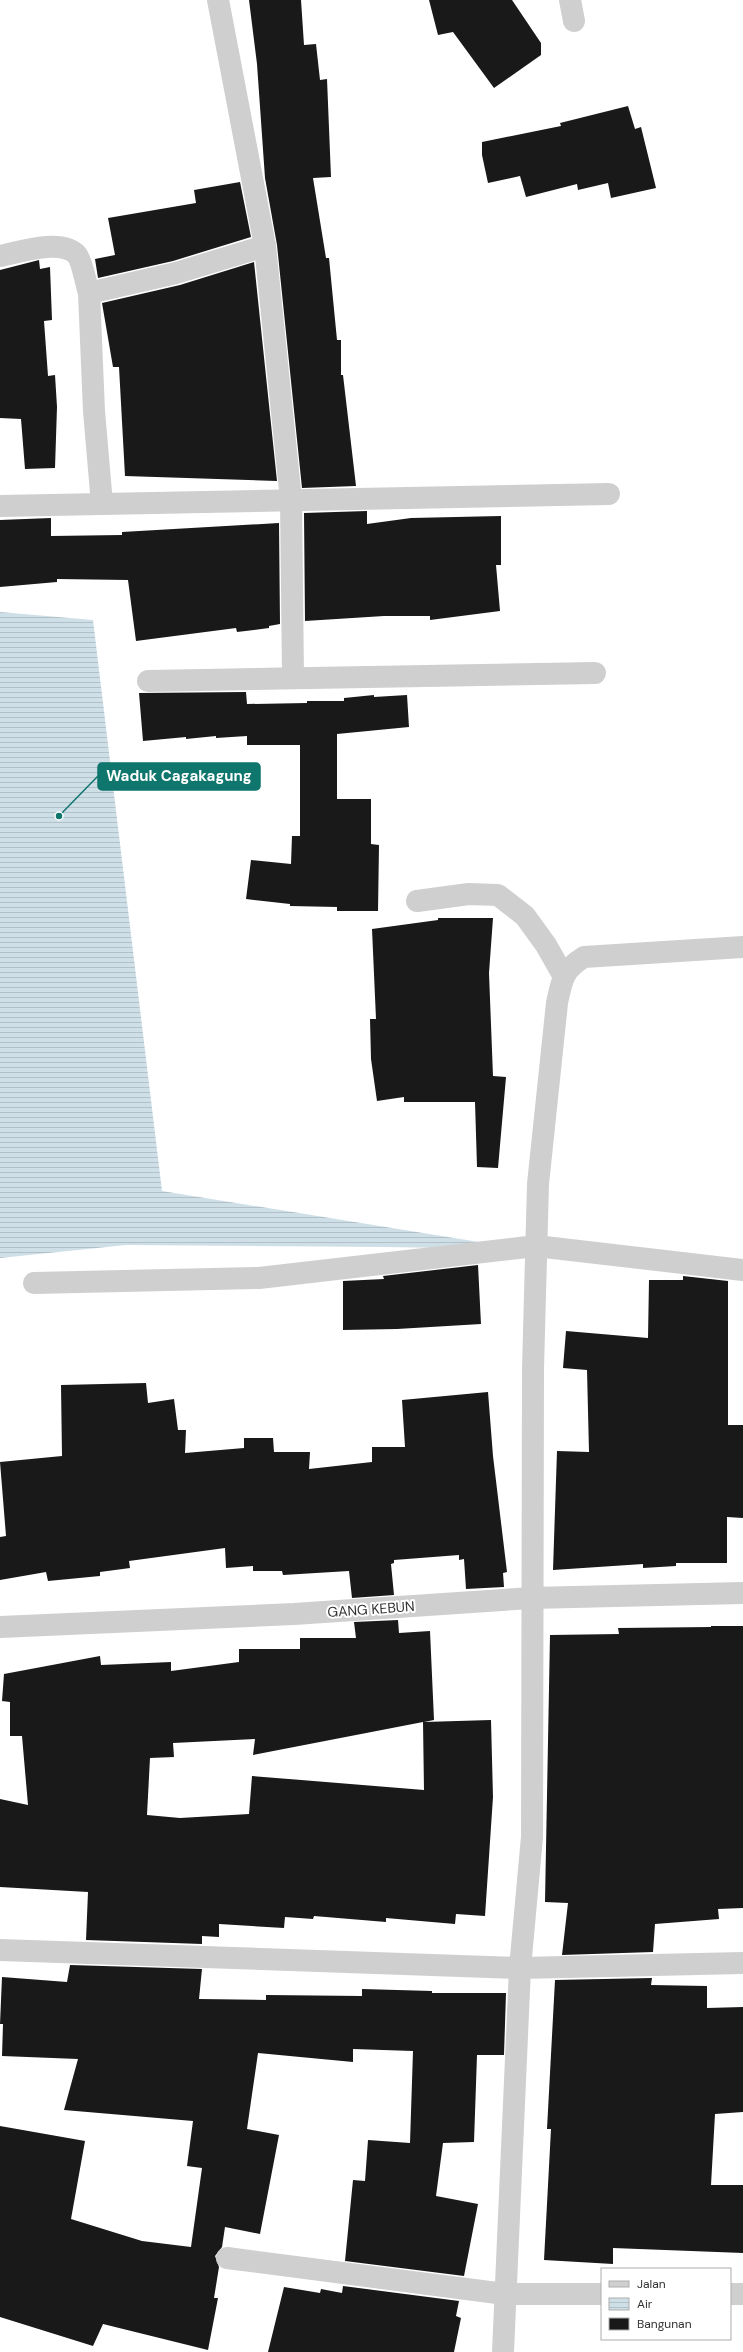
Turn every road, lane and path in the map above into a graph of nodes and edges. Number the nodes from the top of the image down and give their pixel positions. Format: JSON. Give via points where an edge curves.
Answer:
{"nodes":[{"id":1,"x":218,"y":0,"type":"edge"},
{"id":2,"x":265,"y":246,"type":"junction"},
{"id":3,"x":0,"y":256,"type":"edge"},
{"id":4,"x":89,"y":293,"type":"junction"},
{"id":5,"x":609,"y":494,"type":"dead end"},
{"id":6,"x":291,"y":500,"type":"junction"},
{"id":7,"x":102,"y":504,"type":"junction"},
{"id":8,"x":0,"y":506,"type":"edge"},
{"id":9,"x":595,"y":673,"type":"dead end"},
{"id":10,"x":293,"y":677,"type":"junction"},
{"id":11,"x":148,"y":681,"type":"dead end"},
{"id":12,"x":417,"y":901,"type":"dead end"},
{"id":13,"x":743,"y":947,"type":"edge"},
{"id":14,"x":563,"y":974,"type":"junction"},
{"id":15,"x":536,"y":1246,"type":"junction"},
{"id":16,"x":743,"y":1270,"type":"edge"},
{"id":17,"x":34,"y":1283,"type":"dead end"},
{"id":18,"x":743,"y":1593,"type":"edge"},
{"id":19,"x":531,"y":1598,"type":"junction"},
{"id":20,"x":0,"y":1627,"type":"edge"},
{"id":21,"x":0,"y":1950,"type":"edge"},
{"id":22,"x":743,"y":1963,"type":"edge"},
{"id":23,"x":520,"y":1968,"type":"junction"},
{"id":24,"x":226,"y":2258,"type":"dead end"},
{"id":25,"x":505,"y":2294,"type":"junction"},
{"id":26,"x":601,"y":2294,"type":"edge"},
{"id":27,"x":731,"y":2294,"type":"edge"},
{"id":28,"x":743,"y":2294,"type":"edge"},
{"id":29,"x":503,"y":2352,"type":"edge"}],
"edges":[{"from":1,"to":2,"type":"street"},
{"from":2,"to":4,"type":"street","via":[[176,273]]},
{"from":2,"to":6,"type":"street"},
{"from":3,"to":4,"type":"street","via":[[57,246],[70,250],[78,256]]},
{"from":4,"to":7,"type":"street","via":[[94,410]]},
{"from":5,"to":6,"type":"street"},
{"from":6,"to":7,"type":"street"},
{"from":6,"to":10,"type":"street"},
{"from":7,"to":8,"type":"street"},
{"from":9,"to":10,"type":"street"},
{"from":10,"to":11,"type":"street"},
{"from":12,"to":14,"type":"street","via":[[469,894],[498,895],[525,916],[546,944]]},
{"from":13,"to":14,"type":"street","via":[[584,957],[572,964]]},
{"from":14,"to":15,"type":"street","via":[[556,1002],[538,1184]]},
{"from":15,"to":16,"type":"street"},
{"from":15,"to":17,"type":"street","via":[[259,1278]]},
{"from":15,"to":19,"type":"street"},
{"from":18,"to":19,"type":"street","name":"GANG KEBUN"},
{"from":19,"to":20,"type":"street","name":"GANG KEBUN","via":[[294,1614]]},
{"from":19,"to":23,"type":"street","via":[[532,1837]]},
{"from":21,"to":23,"type":"street"},
{"from":22,"to":23,"type":"street"},
{"from":23,"to":25,"type":"street"},
{"from":24,"to":25,"type":"street"},
{"from":25,"to":26,"type":"street"},
{"from":25,"to":29,"type":"street"},
{"from":27,"to":28,"type":"street"}]}
